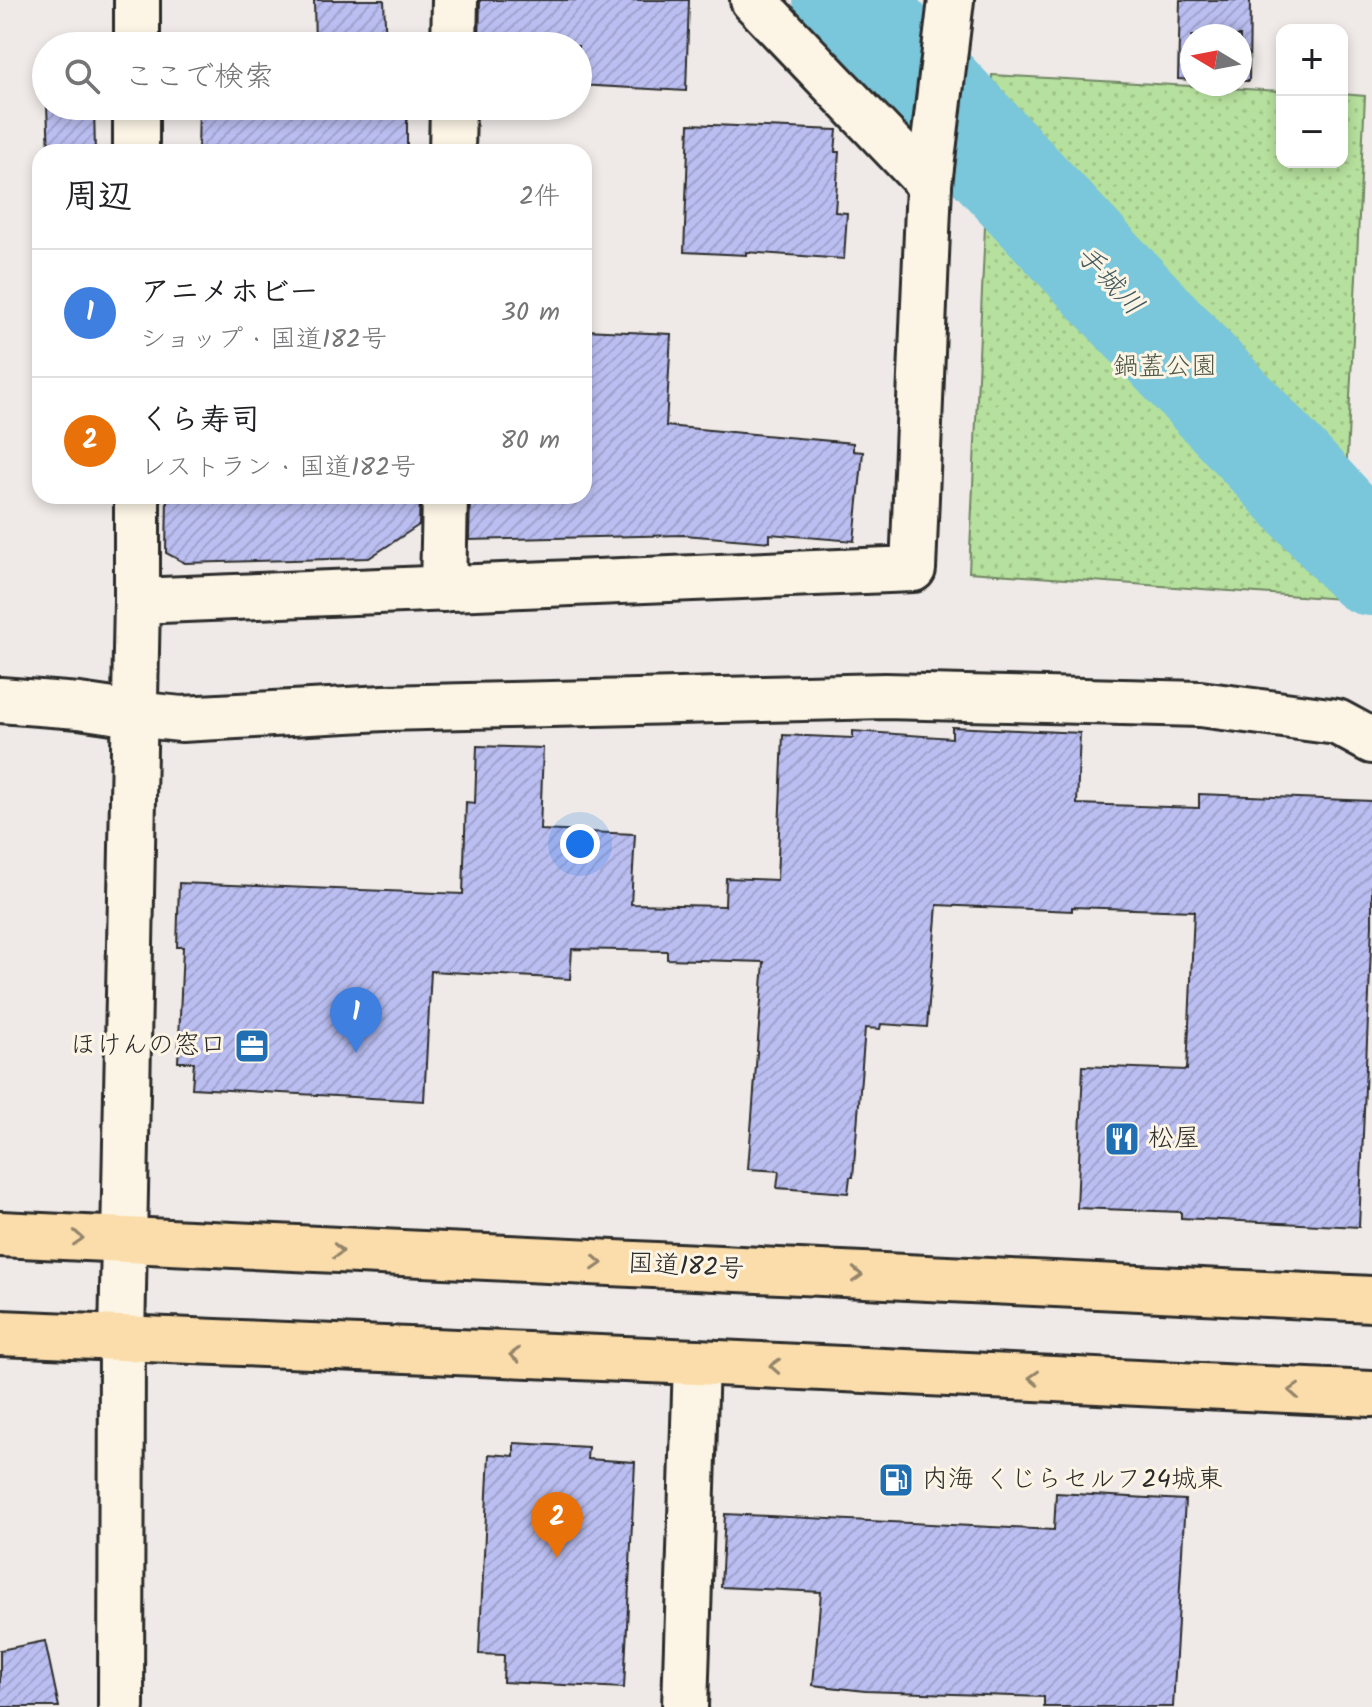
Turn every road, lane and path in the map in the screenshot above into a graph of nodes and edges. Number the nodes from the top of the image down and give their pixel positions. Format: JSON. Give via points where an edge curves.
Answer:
{"nodes":[{"id":1,"x":137,"y":0,"type":"edge"},
{"id":2,"x":455,"y":0,"type":"edge"},
{"id":3,"x":753,"y":0,"type":"edge"},
{"id":4,"x":951,"y":0,"type":"edge"},
{"id":5,"x":137,"y":32,"type":"edge"},
{"id":6,"x":454,"y":32,"type":"edge"},
{"id":7,"x":136,"y":120,"type":"edge"},
{"id":8,"x":453,"y":120,"type":"edge"},
{"id":9,"x":136,"y":144,"type":"edge"},
{"id":10,"x":452,"y":144,"type":"edge"},
{"id":11,"x":931,"y":171,"type":"junction"},
{"id":12,"x":137,"y":504,"type":"edge"},
{"id":13,"x":445,"y":504,"type":"edge"},
{"id":14,"x":443,"y":589,"type":"junction"},
{"id":15,"x":137,"y":601,"type":"junction"},
{"id":16,"x":0,"y":700,"type":"edge"},
{"id":17,"x":134,"y":714,"type":"junction"},
{"id":18,"x":1372,"y":741,"type":"edge"},
{"id":19,"x":0,"y":1234,"type":"edge"},
{"id":20,"x":125,"y":1241,"type":"junction"},
{"id":21,"x":1372,"y":1299,"type":"edge"},
{"id":22,"x":0,"y":1333,"type":"edge"},
{"id":23,"x":122,"y":1339,"type":"junction"},
{"id":24,"x":696,"y":1362,"type":"junction"},
{"id":25,"x":1372,"y":1394,"type":"edge"},
{"id":26,"x":121,"y":1707,"type":"edge"},
{"id":27,"x":685,"y":1707,"type":"edge"}],
"edges":[{"from":1,"to":5,"type":"street"},
{"from":2,"to":6,"type":"street"},
{"from":3,"to":11,"type":"street"},
{"from":4,"to":11,"type":"street"},
{"from":7,"to":9,"type":"street"},
{"from":8,"to":10,"type":"street"},
{"from":11,"to":14,"type":"street","via":[[913,569]]},
{"from":12,"to":15,"type":"street"},
{"from":13,"to":14,"type":"street"},
{"from":14,"to":15,"type":"street"},
{"from":15,"to":17,"type":"street"},
{"from":16,"to":17,"type":"street"},
{"from":17,"to":18,"type":"street","via":[[181,719],[384,708],[885,696],[1200,704],[1337,722]]},
{"from":17,"to":20,"type":"street"},
{"from":19,"to":20,"type":"highway","name":"国道182号","one_way":true},
{"from":20,"to":21,"type":"highway","name":"国道182号","one_way":true},
{"from":20,"to":23,"type":"street"},
{"from":22,"to":23,"type":"highway"},
{"from":24,"to":23,"type":"highway","one_way":true},
{"from":23,"to":26,"type":"street"},
{"from":25,"to":24,"type":"highway","one_way":true},
{"from":24,"to":27,"type":"street"}]}
